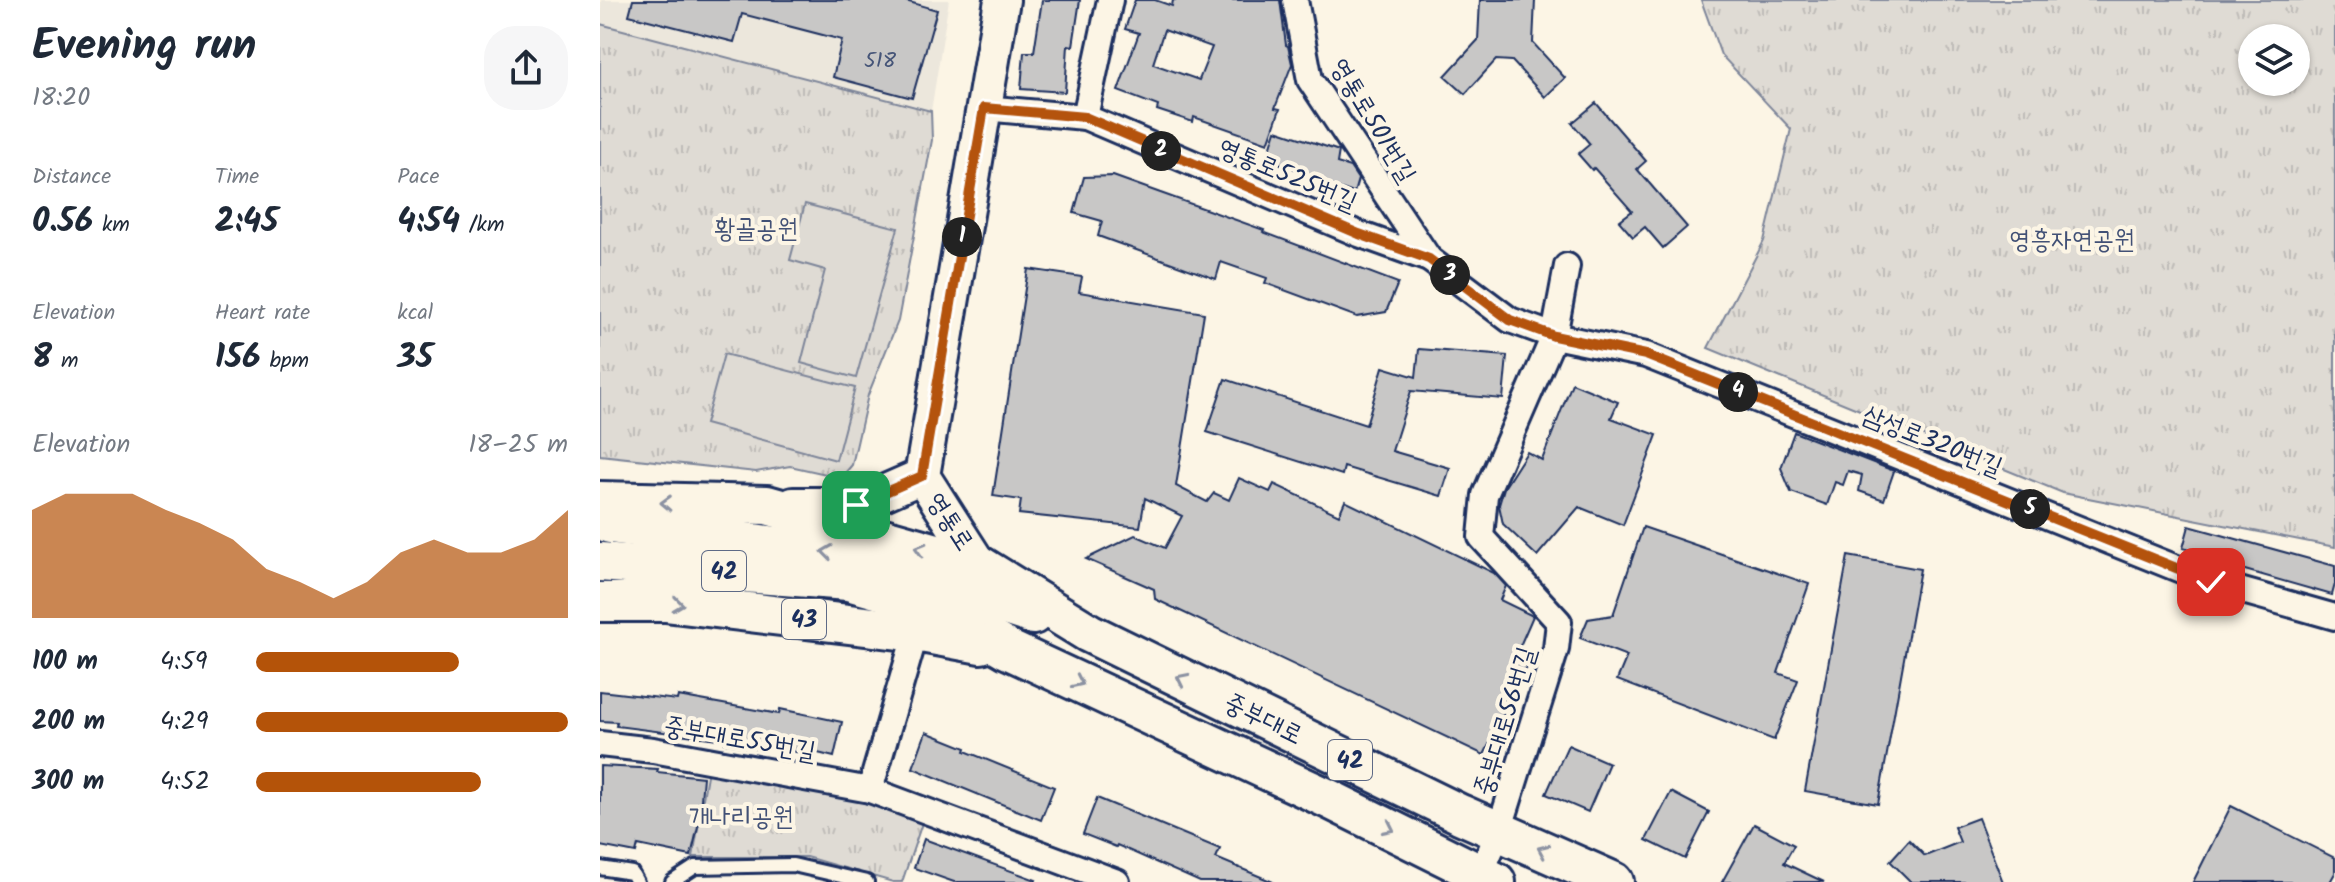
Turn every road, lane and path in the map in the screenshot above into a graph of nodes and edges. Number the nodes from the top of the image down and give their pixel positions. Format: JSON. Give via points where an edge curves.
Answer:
{"nodes":[{"id":1,"x":1002,"y":0,"type":"edge"},
{"id":2,"x":1110,"y":0,"type":"edge"},
{"id":3,"x":1295,"y":0,"type":"edge"},
{"id":4,"x":984,"y":108,"type":"junction"},
{"id":5,"x":1085,"y":117,"type":"junction"},
{"id":6,"x":1429,"y":259,"type":"junction"},
{"id":7,"x":1567,"y":266,"type":"dead end"},
{"id":8,"x":1554,"y":336,"type":"junction"},
{"id":9,"x":922,"y":476,"type":"junction"},
{"id":10,"x":767,"y":505,"type":"junction"},
{"id":11,"x":607,"y":516,"type":"edge"},
{"id":12,"x":600,"y":562,"type":"edge"},
{"id":13,"x":979,"y":565,"type":"junction"},
{"id":14,"x":600,"y":602,"type":"edge"},
{"id":15,"x":2335,"y":617,"type":"edge"},
{"id":16,"x":916,"y":632,"type":"junction"},
{"id":17,"x":1089,"y":633,"type":"junction"},
{"id":18,"x":1007,"y":649,"type":"junction"},
{"id":19,"x":600,"y":744,"type":"edge"},
{"id":20,"x":1351,"y":760,"type":"junction"},
{"id":21,"x":870,"y":790,"type":"junction"},
{"id":22,"x":1331,"y":800,"type":"junction"},
{"id":23,"x":1499,"y":831,"type":"junction"},
{"id":24,"x":695,"y":867,"type":"junction"},
{"id":25,"x":600,"y":868,"type":"edge"},
{"id":26,"x":1601,"y":879,"type":"edge"},
{"id":27,"x":1485,"y":880,"type":"edge"},
{"id":28,"x":637,"y":882,"type":"edge"},
{"id":29,"x":672,"y":882,"type":"edge"},
{"id":30,"x":696,"y":882,"type":"edge"},
{"id":31,"x":867,"y":882,"type":"edge"},
{"id":32,"x":1117,"y":882,"type":"edge"}],
"edges":[{"from":1,"to":4,"type":"street","name":"영통로"},
{"from":2,"to":5,"type":"street"},
{"from":3,"to":6,"type":"street","name":"영통로501번길","via":[[1310,80]]},
{"from":4,"to":5,"type":"street","name":"영통로525번길"},
{"from":4,"to":9,"type":"street","name":"영통로"},
{"from":5,"to":6,"type":"street","name":"영통로525번길"},
{"from":6,"to":8,"type":"street","name":"영통로525번길","via":[[1510,320]]},
{"from":7,"to":8,"type":"street"},
{"from":8,"to":15,"type":"street","name":"삼성로320번길","via":[[1646,355],[2211,582]]},
{"from":8,"to":23,"type":"street","name":"중부대로56번길","via":[[1485,495],[1481,537],[1559,622],[1556,649]]},
{"from":9,"to":10,"type":"street","name":"영통로","via":[[856,505]]},
{"from":9,"to":13,"type":"street","name":"영통로"},
{"from":10,"to":11,"type":"main road","name":"중부대로","one_way":true},
{"from":13,"to":10,"type":"main road","name":"중부대로","one_way":true},
{"from":17,"to":11,"type":"main road","name":"중부대로","number":"42","one_way":true,"via":[[852,556]]},
{"from":12,"to":18,"type":"main road","name":"중부대로","number":"42","via":[[848,581],[930,604]]},
{"from":13,"to":17,"type":"main road","name":"중부대로"},
{"from":14,"to":16,"type":"main road","name":"중부대로","number":"43","one_way":true,"via":[[665,602]]},
{"from":16,"to":18,"type":"main road","name":"중부대로","number":"43"},
{"from":16,"to":21,"type":"street"},
{"from":20,"to":17,"type":"main road","name":"중부대로","number":"42","one_way":true},
{"from":18,"to":22,"type":"main road","name":"중부대로","number":"42","one_way":true},
{"from":19,"to":21,"type":"street","name":"중부대로55번길"},
{"from":20,"to":22,"type":"main road"},
{"from":20,"to":23,"type":"main road","name":"중부대로","number":"42"},
{"from":21,"to":32,"type":"street","name":"중부대로55번길"},
{"from":22,"to":27,"type":"main road","name":"중부대로","number":"42","one_way":true},
{"from":26,"to":23,"type":"main road","name":"중부대로","number":"42","one_way":true},
{"from":23,"to":27,"type":"street"},
{"from":24,"to":29,"type":"lane"},
{"from":24,"to":30,"type":"lane"},
{"from":24,"to":31,"type":"lane","via":[[793,865]]},
{"from":25,"to":28,"type":"lane","via":[[632,873]]}]}
